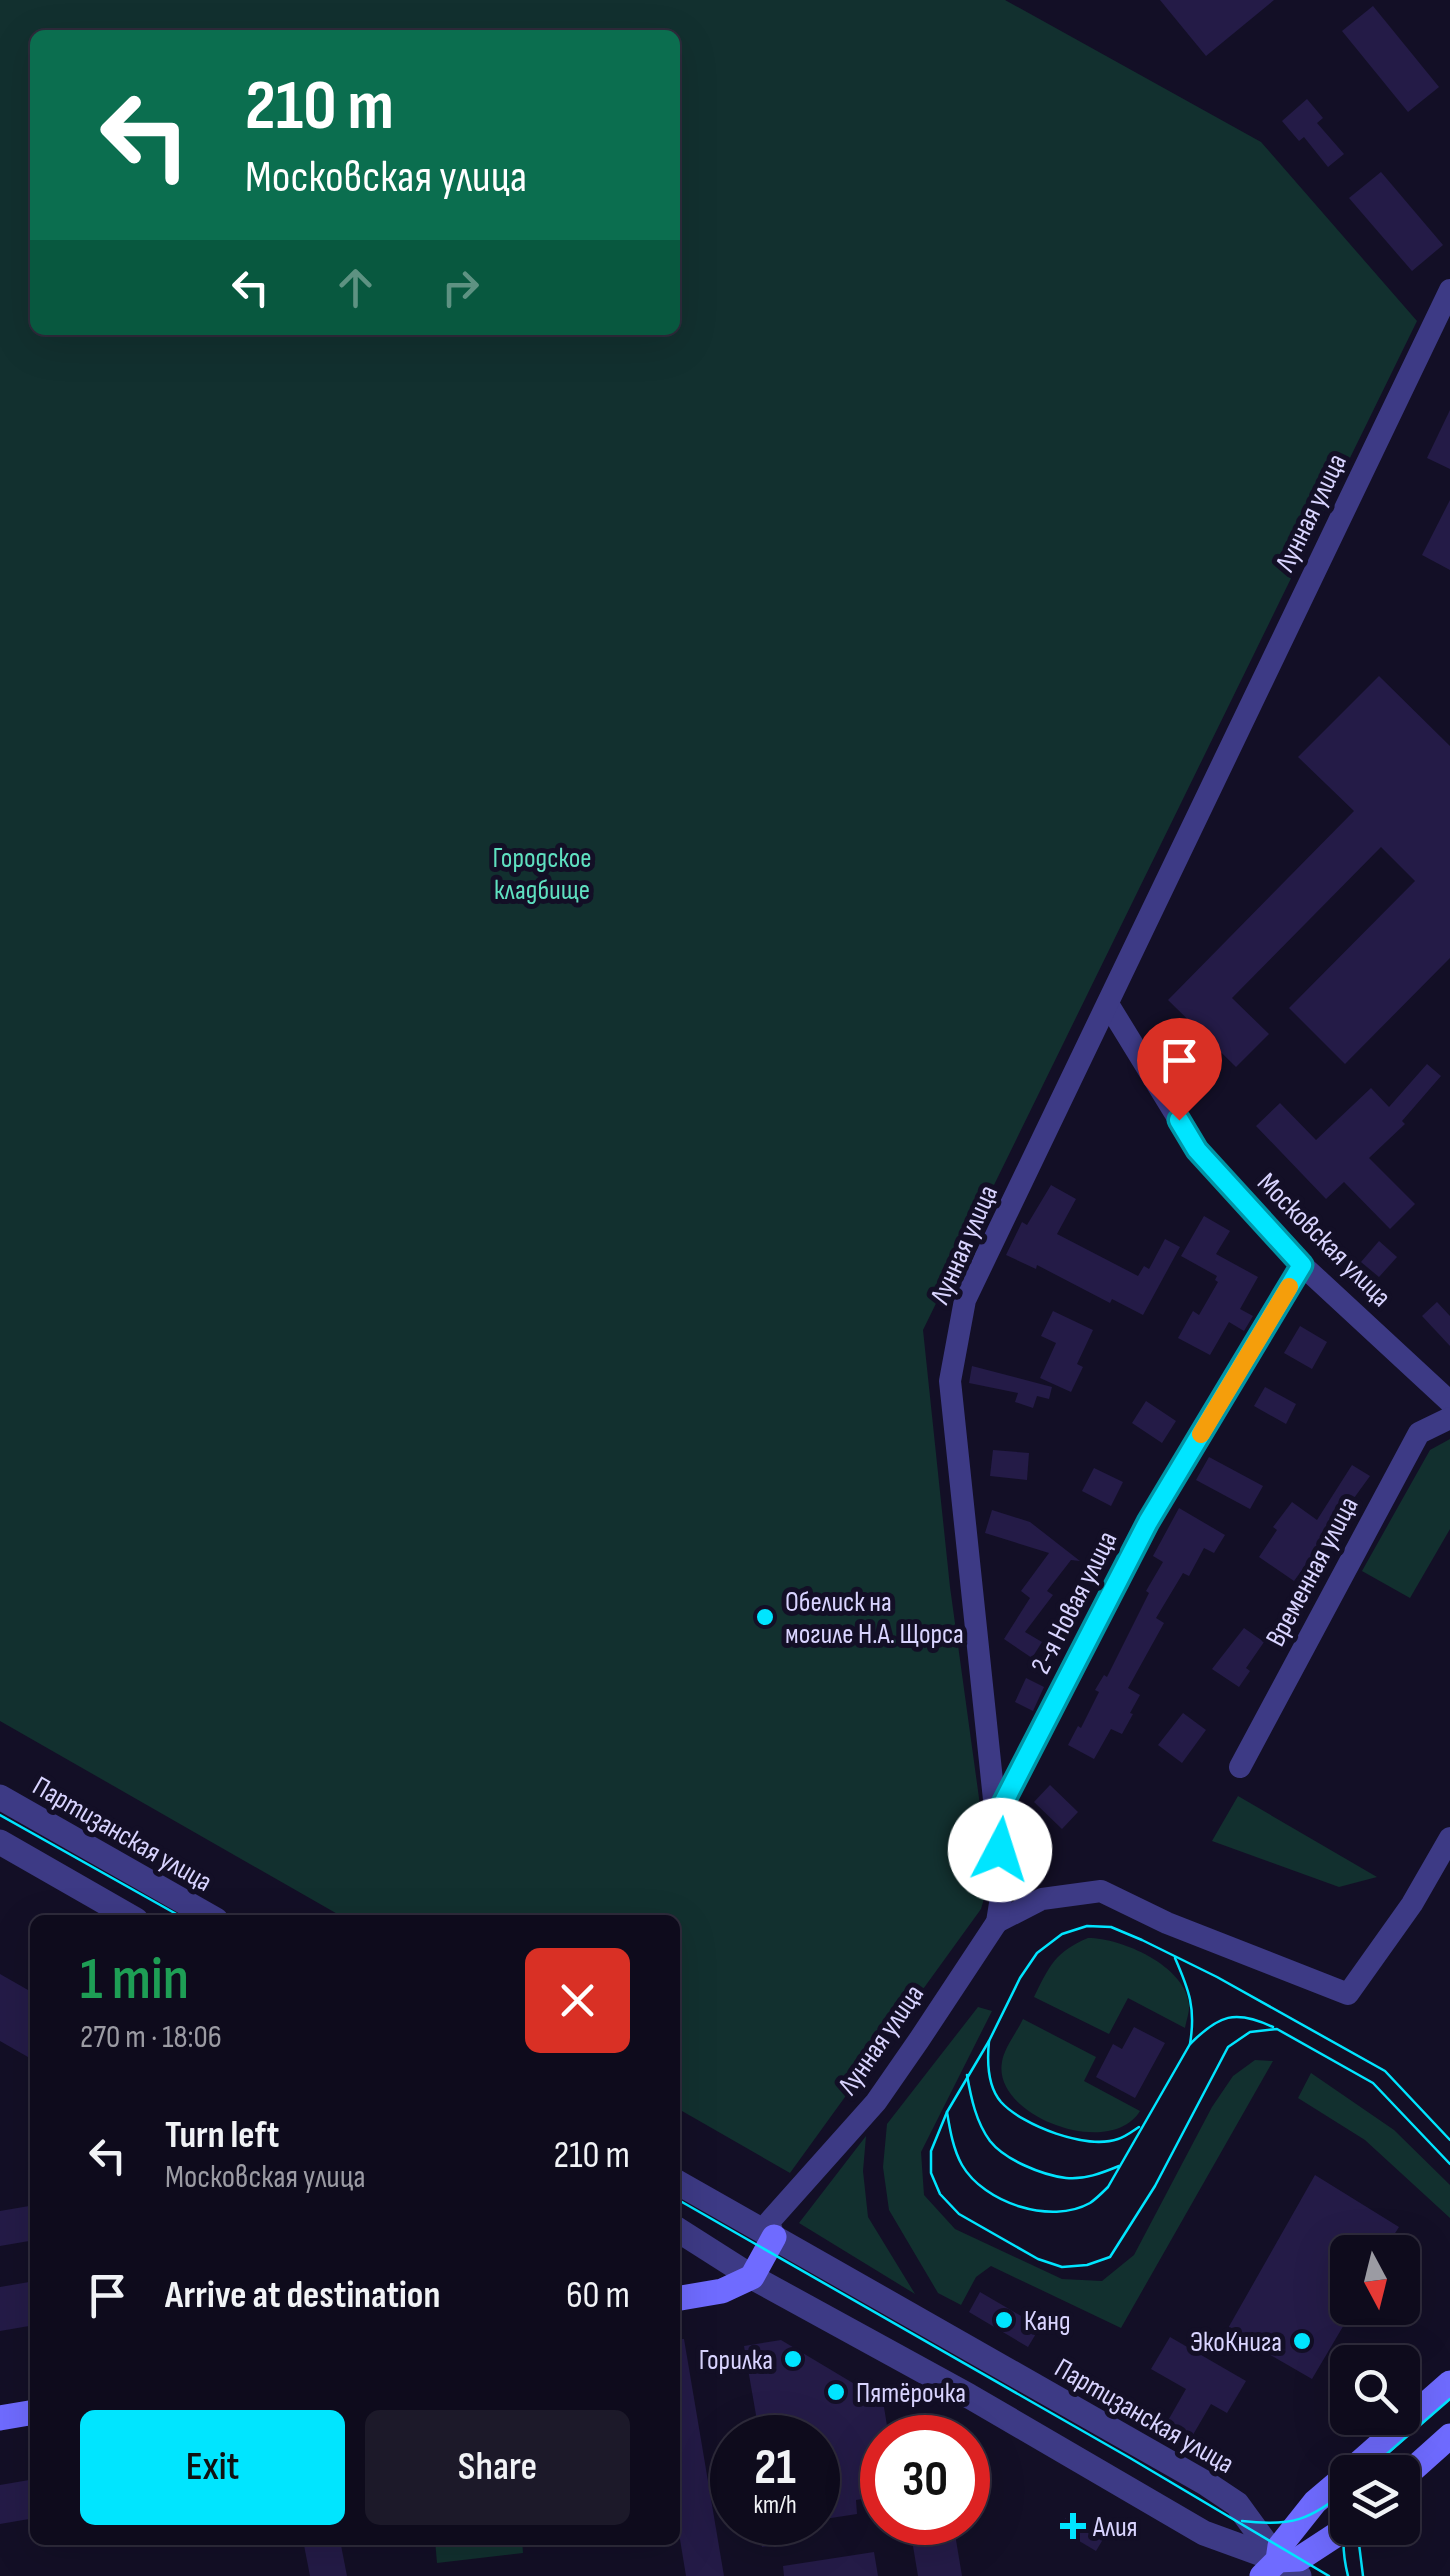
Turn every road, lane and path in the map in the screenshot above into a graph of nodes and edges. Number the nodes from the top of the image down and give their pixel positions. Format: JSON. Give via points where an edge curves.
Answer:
{"nodes":[{"id":1,"x":1450,"y":290,"type":"edge"},
{"id":2,"x":1108,"y":1004,"type":"junction"},
{"id":3,"x":1302,"y":1265,"type":"junction"},
{"id":4,"x":1450,"y":1402,"type":"edge"},
{"id":5,"x":1450,"y":1418,"type":"edge"},
{"id":6,"x":1240,"y":1767,"type":"dead end"},
{"id":7,"x":0,"y":1797,"type":"edge"},
{"id":8,"x":997,"y":1815,"type":"junction"},
{"id":9,"x":1450,"y":1838,"type":"edge"},
{"id":10,"x":0,"y":1842,"type":"edge"},
{"id":11,"x":127,"y":1915,"type":"edge"},
{"id":12,"x":207,"y":1915,"type":"edge"},
{"id":13,"x":997,"y":1922,"type":"junction"},
{"id":14,"x":680,"y":2183,"type":"edge"},
{"id":15,"x":680,"y":2231,"type":"edge"},
{"id":16,"x":774,"y":2237,"type":"junction"},
{"id":17,"x":752,"y":2277,"type":"junction"},
{"id":18,"x":680,"y":2298,"type":"edge"},
{"id":19,"x":1450,"y":2383,"type":"edge"},
{"id":20,"x":30,"y":2413,"type":"edge"},
{"id":21,"x":0,"y":2418,"type":"edge"},
{"id":22,"x":1450,"y":2436,"type":"edge"},
{"id":23,"x":1368,"y":2455,"type":"edge"},
{"id":24,"x":1420,"y":2463,"type":"edge"},
{"id":25,"x":1330,"y":2489,"type":"edge"},
{"id":26,"x":1330,"y":2539,"type":"edge"},
{"id":27,"x":1270,"y":2568,"type":"edge"},
{"id":28,"x":1299,"y":2576,"type":"edge"}],
"edges":[{"from":1,"to":2,"type":"street","name":"Лунная улица"},
{"from":2,"to":3,"type":"street","name":"Московская улица","via":[[1197,1150]]},
{"from":2,"to":8,"type":"street","name":"Лунная улица","via":[[965,1300],[950,1381]]},
{"from":3,"to":4,"type":"street","name":"Московская улица"},
{"from":3,"to":8,"type":"street","name":"2-я Новая улица","via":[[1148,1522]]},
{"from":5,"to":6,"type":"street","name":"Временная улица","via":[[1419,1433]]},
{"from":7,"to":12,"type":"street","name":"Партизанская улица"},
{"from":8,"to":13,"type":"street","name":"Лунная улица","via":[[1003,1885]]},
{"from":9,"to":13,"type":"street","via":[[1348,1994],[1101,1891],[1042,1899]]},
{"from":10,"to":11,"type":"street"},
{"from":13,"to":16,"type":"street","name":"Лунная улица","via":[[876,2102],[769,2222]]},
{"from":14,"to":16,"type":"street","name":"Партизанская улица"},
{"from":15,"to":17,"type":"street"},
{"from":16,"to":17,"type":"main road"},
{"from":16,"to":27,"type":"street","name":"Партизанская улица","via":[[1237,2504]]},
{"from":17,"to":18,"type":"main road"},
{"from":17,"to":27,"type":"street"},
{"from":19,"to":23,"type":"main road"},
{"from":20,"to":21,"type":"main road"},
{"from":22,"to":24,"type":"main road"},
{"from":25,"to":27,"type":"main road","via":[[1280,2546]]},
{"from":26,"to":27,"type":"main road"},
{"from":27,"to":28,"type":"street"}]}
